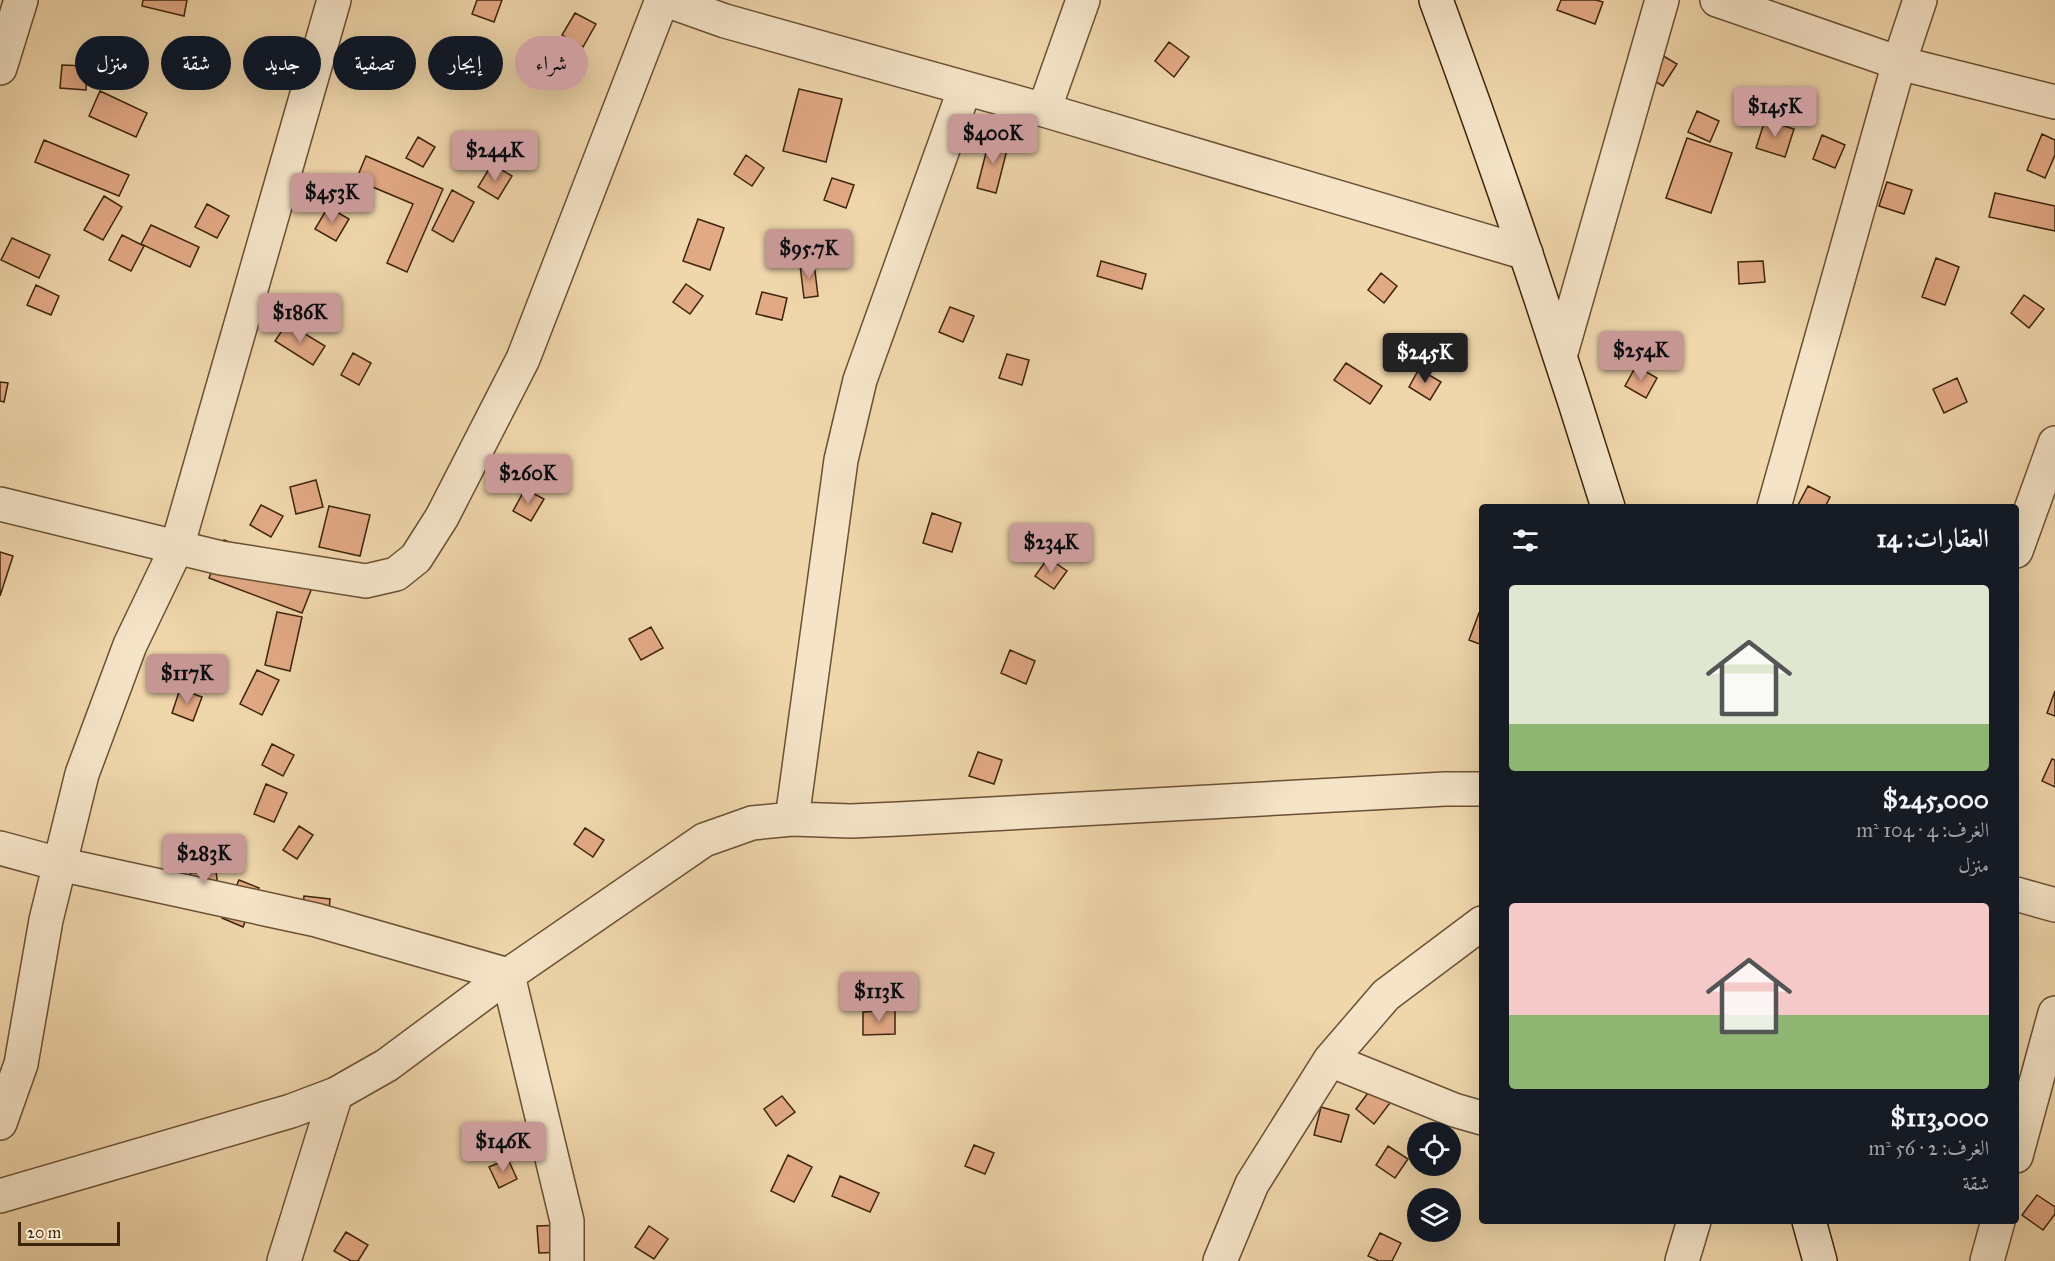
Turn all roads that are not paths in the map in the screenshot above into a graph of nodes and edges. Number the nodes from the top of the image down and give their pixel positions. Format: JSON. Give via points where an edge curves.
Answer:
{"nodes":[{"id":1,"x":21,"y":0,"type":"edge"},
{"id":2,"x":334,"y":0,"type":"edge"},
{"id":3,"x":664,"y":0,"type":"edge"},
{"id":4,"x":1083,"y":0,"type":"edge"},
{"id":5,"x":1436,"y":0,"type":"edge"},
{"id":6,"x":1662,"y":0,"type":"edge"},
{"id":7,"x":1717,"y":0,"type":"edge"},
{"id":8,"x":1920,"y":0,"type":"edge"},
{"id":9,"x":730,"y":10,"type":"edge"},
{"id":10,"x":1899,"y":63,"type":"junction"},
{"id":11,"x":0,"y":68,"type":"edge"},
{"id":12,"x":965,"y":88,"type":"junction"},
{"id":13,"x":2055,"y":102,"type":"edge"},
{"id":14,"x":1044,"y":110,"type":"junction"},
{"id":15,"x":1526,"y":253,"type":"junction"},
{"id":16,"x":1561,"y":353,"type":"junction"},
{"id":17,"x":2055,"y":443,"type":"edge"},
{"id":18,"x":0,"y":504,"type":"edge"},
{"id":19,"x":1607,"y":504,"type":"edge"},
{"id":20,"x":1775,"y":504,"type":"edge"},
{"id":21,"x":2019,"y":543,"type":"edge"},
{"id":22,"x":177,"y":547,"type":"junction"},
{"id":23,"x":1479,"y":789,"type":"edge"},
{"id":24,"x":792,"y":819,"type":"junction"},
{"id":25,"x":0,"y":848,"type":"edge"},
{"id":26,"x":59,"y":864,"type":"junction"},
{"id":27,"x":2019,"y":895,"type":"edge"},
{"id":28,"x":2055,"y":905,"type":"edge"},
{"id":29,"x":1479,"y":925,"type":"edge"},
{"id":30,"x":508,"y":975,"type":"junction"},
{"id":31,"x":2055,"y":1013,"type":"edge"},
{"id":32,"x":1330,"y":1060,"type":"junction"},
{"id":33,"x":336,"y":1094,"type":"junction"},
{"id":34,"x":1479,"y":1117,"type":"edge"},
{"id":35,"x":0,"y":1123,"type":"edge"},
{"id":36,"x":2019,"y":1145,"type":"edge"},
{"id":37,"x":0,"y":1196,"type":"edge"},
{"id":38,"x":1693,"y":1224,"type":"edge"},
{"id":39,"x":1810,"y":1224,"type":"edge"},
{"id":40,"x":1997,"y":1224,"type":"edge"},
{"id":41,"x":284,"y":1261,"type":"edge"},
{"id":42,"x":567,"y":1261,"type":"edge"},
{"id":43,"x":1220,"y":1261,"type":"edge"},
{"id":44,"x":1682,"y":1261,"type":"edge"},
{"id":45,"x":1820,"y":1261,"type":"edge"},
{"id":46,"x":1987,"y":1261,"type":"edge"}],
"edges":[{"from":1,"to":11,"type":"street"},
{"from":2,"to":22,"type":"street"},
{"from":3,"to":9,"type":"street"},
{"from":3,"to":22,"type":"street","via":[[523,359],[442,517],[416,558],[396,574],[366,581],[221,558]]},
{"from":4,"to":14,"type":"street"},
{"from":5,"to":15,"type":"street"},
{"from":6,"to":16,"type":"street"},
{"from":7,"to":10,"type":"street"},
{"from":8,"to":10,"type":"street"},
{"from":9,"to":12,"type":"street"},
{"from":10,"to":13,"type":"street"},
{"from":10,"to":20,"type":"street"},
{"from":12,"to":14,"type":"street"},
{"from":12,"to":24,"type":"street","via":[[860,380],[843,449]]},
{"from":14,"to":15,"type":"street"},
{"from":15,"to":16,"type":"street"},
{"from":16,"to":19,"type":"street"},
{"from":17,"to":21,"type":"street"},
{"from":18,"to":22,"type":"street"},
{"from":22,"to":26,"type":"street","via":[[130,645],[82,774]]},
{"from":23,"to":24,"type":"street","via":[[898,819]]},
{"from":24,"to":30,"type":"street","via":[[752,824],[704,840]]},
{"from":25,"to":26,"type":"street"},
{"from":26,"to":30,"type":"street","via":[[316,920]]},
{"from":26,"to":35,"type":"street","via":[[21,1064]]},
{"from":27,"to":28,"type":"street"},
{"from":29,"to":32,"type":"street","via":[[1386,995]]},
{"from":30,"to":33,"type":"street","via":[[387,1065]]},
{"from":30,"to":42,"type":"street","via":[[567,1221]]},
{"from":31,"to":36,"type":"street"},
{"from":32,"to":34,"type":"street"},
{"from":32,"to":43,"type":"street","via":[[1252,1184]]},
{"from":33,"to":37,"type":"street","via":[[291,1111]]},
{"from":33,"to":41,"type":"street"},
{"from":38,"to":44,"type":"street"},
{"from":39,"to":45,"type":"street"},
{"from":40,"to":46,"type":"street"}]}
